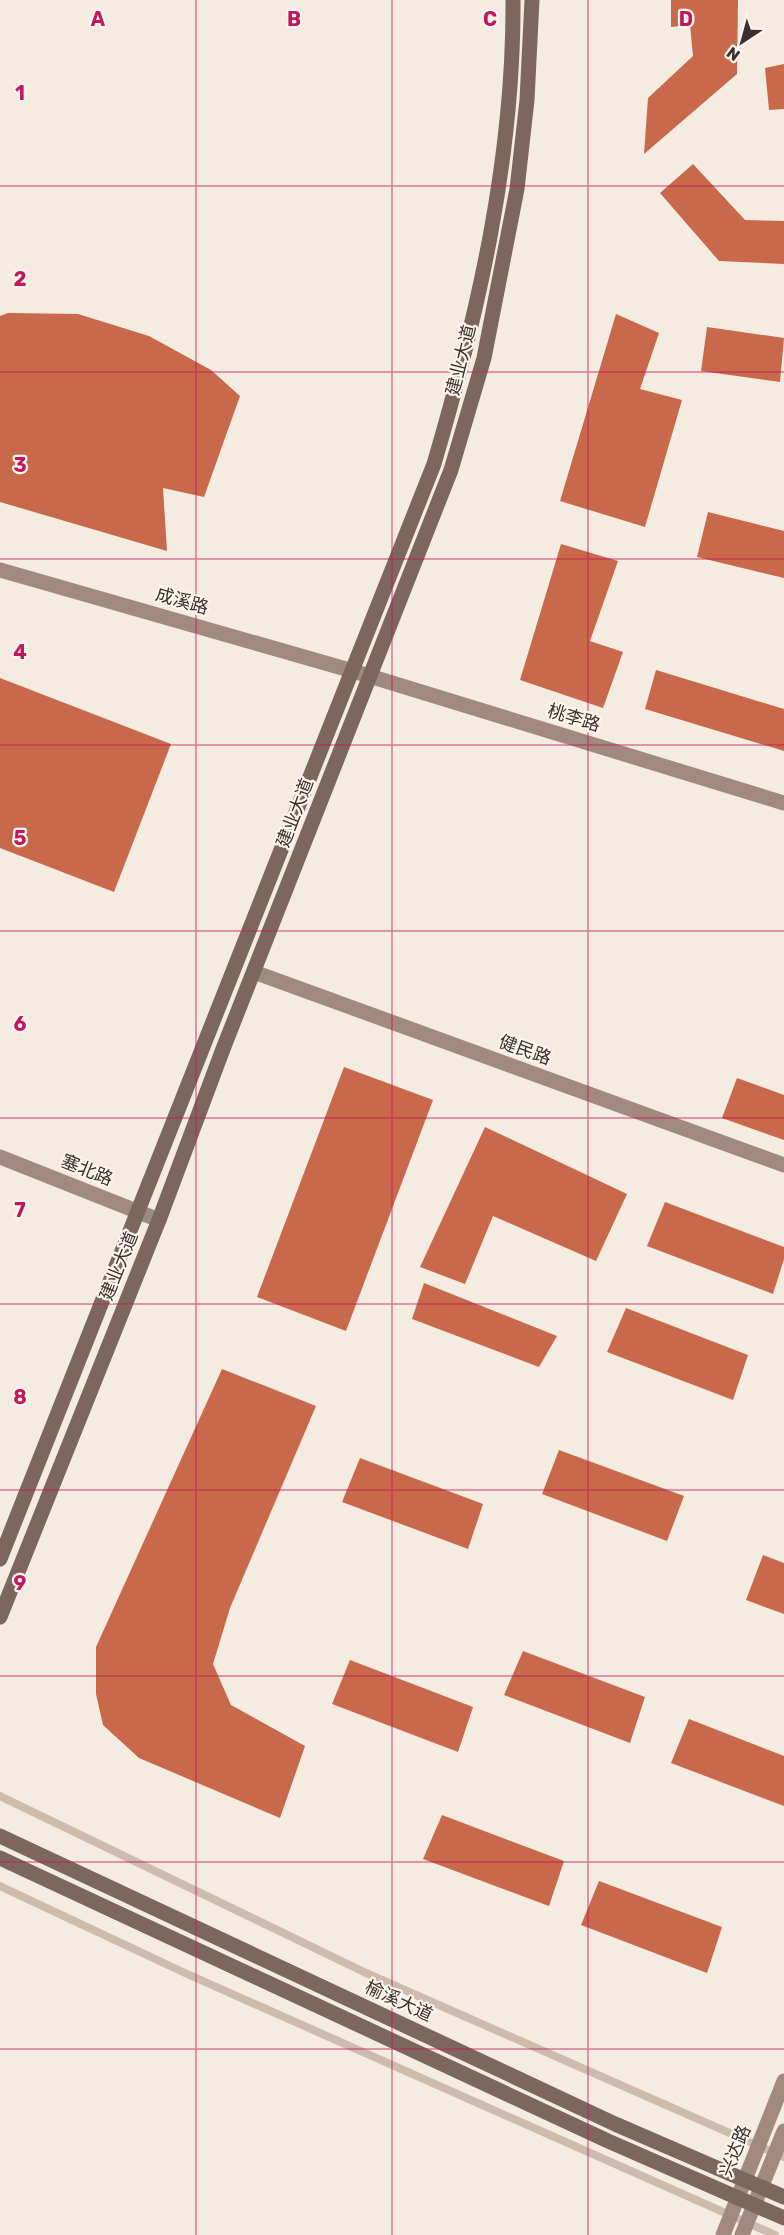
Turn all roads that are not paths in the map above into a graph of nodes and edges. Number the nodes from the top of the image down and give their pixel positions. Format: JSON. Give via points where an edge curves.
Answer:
{"nodes":[{"id":1,"x":513,"y":0,"type":"edge"},
{"id":2,"x":532,"y":0,"type":"edge"},
{"id":3,"x":0,"y":570,"type":"edge"},
{"id":4,"x":353,"y":670,"type":"junction"},
{"id":5,"x":370,"y":676,"type":"junction"},
{"id":6,"x":784,"y":803,"type":"edge"},
{"id":7,"x":254,"y":972,"type":"junction"},
{"id":8,"x":0,"y":1157,"type":"edge"},
{"id":9,"x":784,"y":1166,"type":"edge"},
{"id":10,"x":139,"y":1212,"type":"junction"},
{"id":11,"x":159,"y":1220,"type":"junction"},
{"id":12,"x":0,"y":1559,"type":"edge"},
{"id":13,"x":0,"y":1617,"type":"edge"},
{"id":14,"x":0,"y":1796,"type":"edge"},
{"id":15,"x":0,"y":1836,"type":"edge"},
{"id":16,"x":0,"y":1858,"type":"edge"},
{"id":17,"x":0,"y":1886,"type":"edge"},
{"id":18,"x":784,"y":2081,"type":"edge"},
{"id":19,"x":784,"y":2131,"type":"edge"},
{"id":20,"x":758,"y":2147,"type":"junction"},
{"id":21,"x":779,"y":2155,"type":"edge"},
{"id":22,"x":745,"y":2180,"type":"junction"},
{"id":23,"x":761,"y":2188,"type":"junction"},
{"id":24,"x":784,"y":2197,"type":"edge"},
{"id":25,"x":738,"y":2198,"type":"junction"},
{"id":26,"x":754,"y":2205,"type":"junction"},
{"id":27,"x":731,"y":2216,"type":"junction"},
{"id":28,"x":784,"y":2218,"type":"edge"},
{"id":29,"x":744,"y":2229,"type":"edge"},
{"id":30,"x":723,"y":2235,"type":"edge"},
{"id":31,"x":775,"y":2235,"type":"edge"}],
"edges":[{"from":1,"to":4,"type":"main road","name":"建业大道","via":[[509,103],[499,187],[466,354],[434,464]]},
{"from":2,"to":5,"type":"main road","name":"建业大道","via":[[517,189],[484,358],[451,470]]},
{"from":3,"to":4,"type":"main road","name":"成溪路"},
{"from":4,"to":5,"type":"main road","name":"桃李路"},
{"from":4,"to":10,"type":"main road","name":"建业大道"},
{"from":5,"to":6,"type":"main road","name":"桃李路"},
{"from":5,"to":7,"type":"main road","name":"建业大道"},
{"from":7,"to":9,"type":"main road","name":"健民路"},
{"from":7,"to":11,"type":"main road","name":"建业大道"},
{"from":8,"to":10,"type":"main road","name":"塞北路"},
{"from":10,"to":11,"type":"main road","name":"塞北路"},
{"from":10,"to":12,"type":"main road","name":"建业大道"},
{"from":11,"to":13,"type":"main road","name":"建业大道"},
{"from":14,"to":20,"type":"lane","via":[[364,1972]]},
{"from":15,"to":22,"type":"main road","name":"榆溪大道","via":[[615,2124]]},
{"from":16,"to":25,"type":"main road"},
{"from":17,"to":27,"type":"lane","via":[[196,1978]]},
{"from":18,"to":20,"type":"main road","name":"兴达路"},
{"from":19,"to":21,"type":"main road"},
{"from":20,"to":21,"type":"lane"},
{"from":20,"to":22,"type":"main road","name":"兴达路"},
{"from":21,"to":23,"type":"main road"},
{"from":22,"to":23,"type":"main road","name":"榆溪大道"},
{"from":22,"to":25,"type":"main road","name":"兴达路"},
{"from":23,"to":24,"type":"main road","name":"榆溪大道"},
{"from":23,"to":26,"type":"main road"},
{"from":25,"to":26,"type":"main road"},
{"from":25,"to":27,"type":"main road","name":"兴达路"},
{"from":26,"to":28,"type":"main road"},
{"from":26,"to":29,"type":"main road"},
{"from":27,"to":29,"type":"lane"},
{"from":27,"to":30,"type":"main road","name":"兴达路"},
{"from":29,"to":31,"type":"lane"}]}
